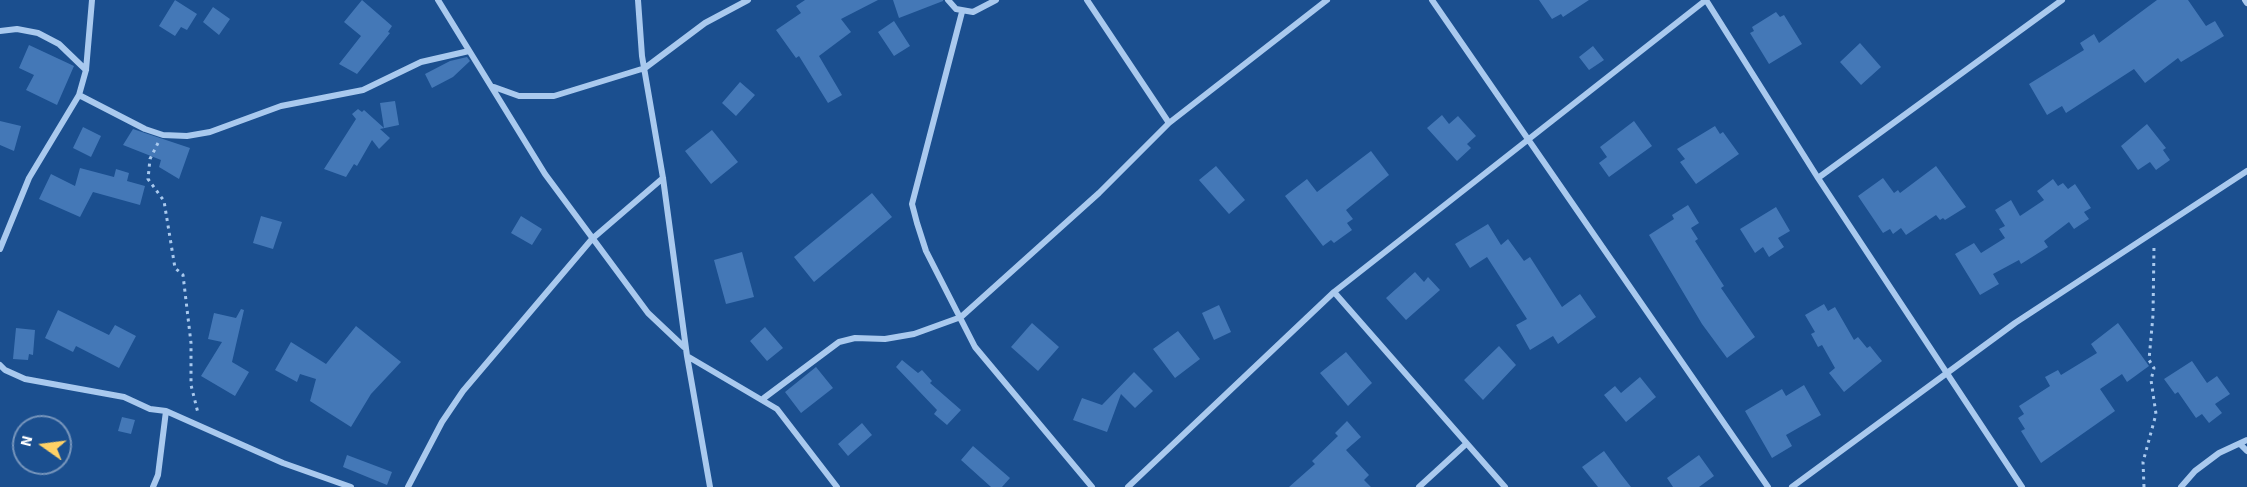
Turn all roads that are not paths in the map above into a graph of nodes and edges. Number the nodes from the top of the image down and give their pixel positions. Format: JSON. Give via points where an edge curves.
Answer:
{"nodes":[{"id":1,"x":92,"y":0,"type":"edge"},
{"id":2,"x":438,"y":0,"type":"edge"},
{"id":3,"x":638,"y":0,"type":"edge"},
{"id":4,"x":748,"y":0,"type":"edge"},
{"id":5,"x":948,"y":0,"type":"edge"},
{"id":6,"x":996,"y":0,"type":"edge"},
{"id":7,"x":1087,"y":0,"type":"edge"},
{"id":8,"x":1327,"y":0,"type":"edge"},
{"id":9,"x":1431,"y":0,"type":"edge"},
{"id":10,"x":1706,"y":0,"type":"edge"},
{"id":11,"x":2062,"y":0,"type":"edge"},
{"id":12,"x":962,"y":12,"type":"junction"},
{"id":13,"x":0,"y":31,"type":"edge"},
{"id":14,"x":469,"y":51,"type":"junction"},
{"id":15,"x":645,"y":68,"type":"junction"},
{"id":16,"x":86,"y":70,"type":"junction"},
{"id":17,"x":493,"y":87,"type":"junction"},
{"id":18,"x":79,"y":95,"type":"junction"},
{"id":19,"x":1169,"y":123,"type":"junction"},
{"id":20,"x":1526,"y":138,"type":"junction"},
{"id":21,"x":2247,"y":171,"type":"edge"},
{"id":22,"x":663,"y":178,"type":"junction"},
{"id":23,"x":1818,"y":178,"type":"junction"},
{"id":24,"x":592,"y":239,"type":"junction"},
{"id":25,"x":0,"y":249,"type":"edge"},
{"id":26,"x":1334,"y":292,"type":"junction"},
{"id":27,"x":961,"y":317,"type":"junction"},
{"id":28,"x":685,"y":347,"type":"junction"},
{"id":29,"x":687,"y":356,"type":"junction"},
{"id":30,"x":0,"y":365,"type":"edge"},
{"id":31,"x":1948,"y":373,"type":"junction"},
{"id":32,"x":764,"y":398,"type":"junction"},
{"id":33,"x":166,"y":411,"type":"junction"},
{"id":34,"x":2247,"y":440,"type":"edge"},
{"id":35,"x":1466,"y":444,"type":"junction"},
{"id":36,"x":2240,"y":444,"type":"junction"},
{"id":37,"x":2247,"y":451,"type":"edge"},
{"id":38,"x":153,"y":487,"type":"edge"},
{"id":39,"x":351,"y":487,"type":"edge"},
{"id":40,"x":408,"y":487,"type":"edge"},
{"id":41,"x":710,"y":487,"type":"edge"},
{"id":42,"x":837,"y":487,"type":"edge"},
{"id":43,"x":1092,"y":487,"type":"edge"},
{"id":44,"x":1128,"y":487,"type":"edge"},
{"id":45,"x":1419,"y":487,"type":"edge"},
{"id":46,"x":1505,"y":487,"type":"edge"},
{"id":47,"x":1768,"y":487,"type":"edge"},
{"id":48,"x":1792,"y":487,"type":"edge"},
{"id":49,"x":2022,"y":487,"type":"edge"},
{"id":50,"x":2181,"y":487,"type":"edge"}],
"edges":[{"from":1,"to":16,"type":"street"},
{"from":2,"to":14,"type":"street"},
{"from":3,"to":15,"type":"street"},
{"from":4,"to":15,"type":"street","via":[[705,23]]},
{"from":5,"to":12,"type":"street"},
{"from":6,"to":12,"type":"street","via":[[973,12]]},
{"from":7,"to":19,"type":"street"},
{"from":8,"to":19,"type":"street"},
{"from":9,"to":20,"type":"street"},
{"from":10,"to":20,"type":"street"},
{"from":10,"to":23,"type":"street"},
{"from":11,"to":23,"type":"street"},
{"from":12,"to":27,"type":"street","via":[[912,204],[926,251]]},
{"from":13,"to":16,"type":"street","via":[[38,33],[59,44]]},
{"from":14,"to":17,"type":"street"},
{"from":14,"to":18,"type":"street","via":[[421,62],[363,90],[281,106],[210,132],[187,136],[145,129]]},
{"from":15,"to":17,"type":"street","via":[[554,96],[519,96]]},
{"from":15,"to":22,"type":"street"},
{"from":16,"to":18,"type":"street"},
{"from":17,"to":24,"type":"street","via":[[545,174]]},
{"from":18,"to":25,"type":"street","via":[[29,178]]},
{"from":19,"to":27,"type":"street","via":[[1099,193]]},
{"from":20,"to":26,"type":"street"},
{"from":20,"to":47,"type":"street"},
{"from":21,"to":31,"type":"street","via":[[2015,322]]},
{"from":22,"to":24,"type":"street"},
{"from":22,"to":28,"type":"street"},
{"from":23,"to":31,"type":"street"},
{"from":24,"to":28,"type":"street","via":[[648,313]]},
{"from":24,"to":40,"type":"street","via":[[462,391]]},
{"from":26,"to":35,"type":"street"},
{"from":26,"to":44,"type":"street"},
{"from":27,"to":32,"type":"street","via":[[914,334],[839,342]]},
{"from":27,"to":43,"type":"street","via":[[975,347]]},
{"from":28,"to":29,"type":"street"},
{"from":29,"to":32,"type":"street"},
{"from":29,"to":41,"type":"street"},
{"from":30,"to":33,"type":"street","via":[[25,379],[124,397],[150,409]]},
{"from":31,"to":48,"type":"street"},
{"from":31,"to":49,"type":"street"},
{"from":32,"to":42,"type":"street","via":[[786,416]]},
{"from":33,"to":38,"type":"street"},
{"from":33,"to":39,"type":"street","via":[[284,463]]},
{"from":34,"to":36,"type":"street"},
{"from":35,"to":45,"type":"street"},
{"from":35,"to":46,"type":"street"},
{"from":36,"to":37,"type":"street"},
{"from":36,"to":50,"type":"street","via":[[2219,453]]}]}
